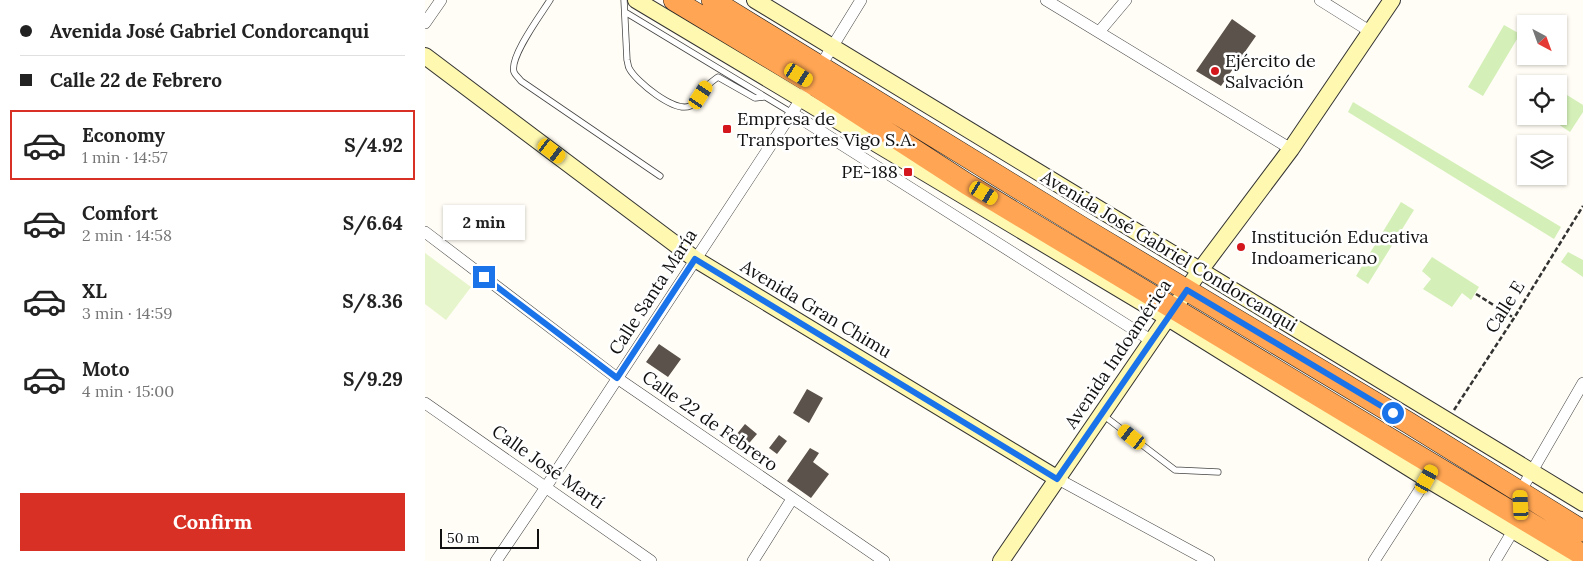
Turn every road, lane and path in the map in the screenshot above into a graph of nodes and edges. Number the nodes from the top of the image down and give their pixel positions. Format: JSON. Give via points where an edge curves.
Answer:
{"nodes":[{"id":1,"x":441,"y":0,"type":"edge"},
{"id":2,"x":550,"y":0,"type":"edge"},
{"id":3,"x":624,"y":0,"type":"edge"},
{"id":4,"x":674,"y":0,"type":"edge"},
{"id":5,"x":712,"y":0,"type":"edge"},
{"id":6,"x":755,"y":0,"type":"edge"},
{"id":7,"x":861,"y":0,"type":"edge"},
{"id":8,"x":1046,"y":0,"type":"edge"},
{"id":9,"x":1126,"y":0,"type":"edge"},
{"id":10,"x":1320,"y":0,"type":"edge"},
{"id":11,"x":1392,"y":0,"type":"edge"},
{"id":12,"x":631,"y":6,"type":"edge"},
{"id":13,"x":425,"y":23,"type":"edge"},
{"id":14,"x":1099,"y":32,"type":"junction"},
{"id":15,"x":1371,"y":32,"type":"junction"},
{"id":16,"x":832,"y":46,"type":"junction"},
{"id":17,"x":425,"y":56,"type":"edge"},
{"id":18,"x":811,"y":82,"type":"junction"},
{"id":19,"x":764,"y":96,"type":"junction"},
{"id":20,"x":792,"y":113,"type":"junction"},
{"id":21,"x":1291,"y":149,"type":"junction"},
{"id":22,"x":660,"y":176,"type":"dead end"},
{"id":23,"x":1583,"y":206,"type":"edge"},
{"id":24,"x":425,"y":232,"type":"edge"},
{"id":25,"x":695,"y":259,"type":"junction"},
{"id":26,"x":1201,"y":270,"type":"junction"},
{"id":27,"x":1187,"y":290,"type":"junction"},
{"id":28,"x":1476,"y":294,"type":"dead end"},
{"id":29,"x":1171,"y":313,"type":"junction"},
{"id":30,"x":1514,"y":318,"type":"junction"},
{"id":31,"x":1152,"y":341,"type":"junction"},
{"id":32,"x":617,"y":378,"type":"junction"},
{"id":33,"x":1583,"y":383,"type":"edge"},
{"id":34,"x":425,"y":403,"type":"edge"},
{"id":35,"x":1101,"y":414,"type":"junction"},
{"id":36,"x":1447,"y":421,"type":"junction"},
{"id":37,"x":1218,"y":472,"type":"dead end"},
{"id":38,"x":1532,"y":472,"type":"junction"},
{"id":39,"x":1431,"y":473,"type":"junction"},
{"id":40,"x":1057,"y":479,"type":"junction"},
{"id":41,"x":546,"y":487,"type":"junction"},
{"id":42,"x":1520,"y":492,"type":"junction"},
{"id":43,"x":792,"y":499,"type":"junction"},
{"id":44,"x":1583,"y":503,"type":"edge"},
{"id":45,"x":1517,"y":524,"type":"junction"},
{"id":46,"x":1583,"y":531,"type":"edge"},
{"id":47,"x":1583,"y":555,"type":"edge"},
{"id":48,"x":496,"y":561,"type":"edge"},
{"id":49,"x":651,"y":561,"type":"edge"},
{"id":50,"x":753,"y":561,"type":"edge"},
{"id":51,"x":885,"y":561,"type":"edge"},
{"id":52,"x":1001,"y":561,"type":"edge"},
{"id":53,"x":1209,"y":561,"type":"edge"},
{"id":54,"x":1374,"y":561,"type":"edge"},
{"id":55,"x":1495,"y":561,"type":"edge"},
{"id":56,"x":1565,"y":561,"type":"edge"}],
"edges":[{"from":1,"to":13,"type":"street"},
{"from":2,"to":22,"type":"lane","via":[[513,61],[514,72],[521,81]]},
{"from":3,"to":12,"type":"lane"},
{"from":4,"to":18,"type":"highway","name":"Avenida José Gabriel Condorcanqui"},
{"from":5,"to":18,"type":"highway","name":"Avenida José Gabriel Condorcanqui"},
{"from":6,"to":16,"type":"street","name":"Avenida José Gabriel Condorcanqui"},
{"from":7,"to":16,"type":"street","name":"Calle Santa María"},
{"from":8,"to":14,"type":"street"},
{"from":9,"to":14,"type":"street"},
{"from":10,"to":15,"type":"street"},
{"from":11,"to":15,"type":"street","name":"Avenida Indoamérica"},
{"from":12,"to":18,"type":"street","name":"Avenida José Gabriel Condorcanqui"},
{"from":12,"to":19,"type":"lane"},
{"from":12,"to":19,"type":"lane","via":[[629,68],[657,95],[681,108],[691,105],[709,83],[718,78],[755,98]]},
{"from":14,"to":21,"type":"street"},
{"from":15,"to":21,"type":"street","name":"Avenida Indoamérica"},
{"from":16,"to":18,"type":"street","name":"Calle Santa María"},
{"from":16,"to":26,"type":"street","name":"Avenida José Gabriel Condorcanqui"},
{"from":17,"to":25,"type":"street","name":"Avenida Gran Chimu"},
{"from":18,"to":20,"type":"street","name":"Calle Santa María"},
{"from":18,"to":27,"type":"highway","name":"Avenida José Gabriel Condorcanqui","via":[[1083,228]]},
{"from":18,"to":29,"type":"highway","name":"Avenida José Gabriel Condorcanqui"},
{"from":19,"to":20,"type":"lane"},
{"from":20,"to":25,"type":"street","name":"Calle Santa María"},
{"from":20,"to":31,"type":"street"},
{"from":21,"to":26,"type":"street","name":"Avenida Indoamérica"},
{"from":23,"to":30,"type":"path","name":"Calle E"},
{"from":24,"to":32,"type":"street","name":"Calle 22 de Febrero"},
{"from":25,"to":32,"type":"street","name":"Calle Santa María"},
{"from":25,"to":40,"type":"street","name":"Avenida Gran Chimu"},
{"from":26,"to":27,"type":"street","name":"Avenida Indoamérica"},
{"from":26,"to":36,"type":"street","name":"Avenida José Gabriel Condorcanqui"},
{"from":27,"to":29,"type":"street","name":"Avenida Indoamérica"},
{"from":27,"to":42,"type":"highway","name":"Avenida José Gabriel Condorcanqui"},
{"from":28,"to":30,"type":"path"},
{"from":29,"to":31,"type":"street","name":"Avenida Indoamérica"},
{"from":29,"to":39,"type":"highway","name":"Avenida José Gabriel Condorcanqui"},
{"from":30,"to":36,"type":"path","name":"Calle E"},
{"from":31,"to":35,"type":"street","name":"Avenida Indoamérica"},
{"from":32,"to":41,"type":"street","name":"Calle Santa María"},
{"from":32,"to":43,"type":"street","name":"Calle 22 de Febrero"},
{"from":33,"to":38,"type":"street"},
{"from":34,"to":41,"type":"street","name":"Calle José Martí"},
{"from":35,"to":37,"type":"lane","via":[[1175,470]]},
{"from":35,"to":40,"type":"street","name":"Avenida Indoamérica"},
{"from":36,"to":38,"type":"street","name":"Avenida José Gabriel Condorcanqui"},
{"from":38,"to":42,"type":"street"},
{"from":38,"to":44,"type":"street","name":"Avenida José Gabriel Condorcanqui"},
{"from":39,"to":45,"type":"highway","name":"Avenida José Gabriel Condorcanqui"},
{"from":39,"to":54,"type":"street"},
{"from":40,"to":52,"type":"street","name":"Avenida Indoamérica"},
{"from":40,"to":53,"type":"street","name":"Avenida Gran Chimu"},
{"from":41,"to":48,"type":"street","name":"Calle Santa María"},
{"from":41,"to":49,"type":"street","name":"Calle José Martí"},
{"from":42,"to":45,"type":"street"},
{"from":42,"to":46,"type":"highway","name":"Avenida José Gabriel Condorcanqui"},
{"from":43,"to":50,"type":"street"},
{"from":43,"to":51,"type":"street","name":"Calle 22 de Febrero"},
{"from":45,"to":47,"type":"highway","name":"Avenida José Gabriel Condorcanqui"},
{"from":45,"to":55,"type":"street"},
{"from":45,"to":56,"type":"street","name":"Avenida José Gabriel Condorcanqui"}]}
